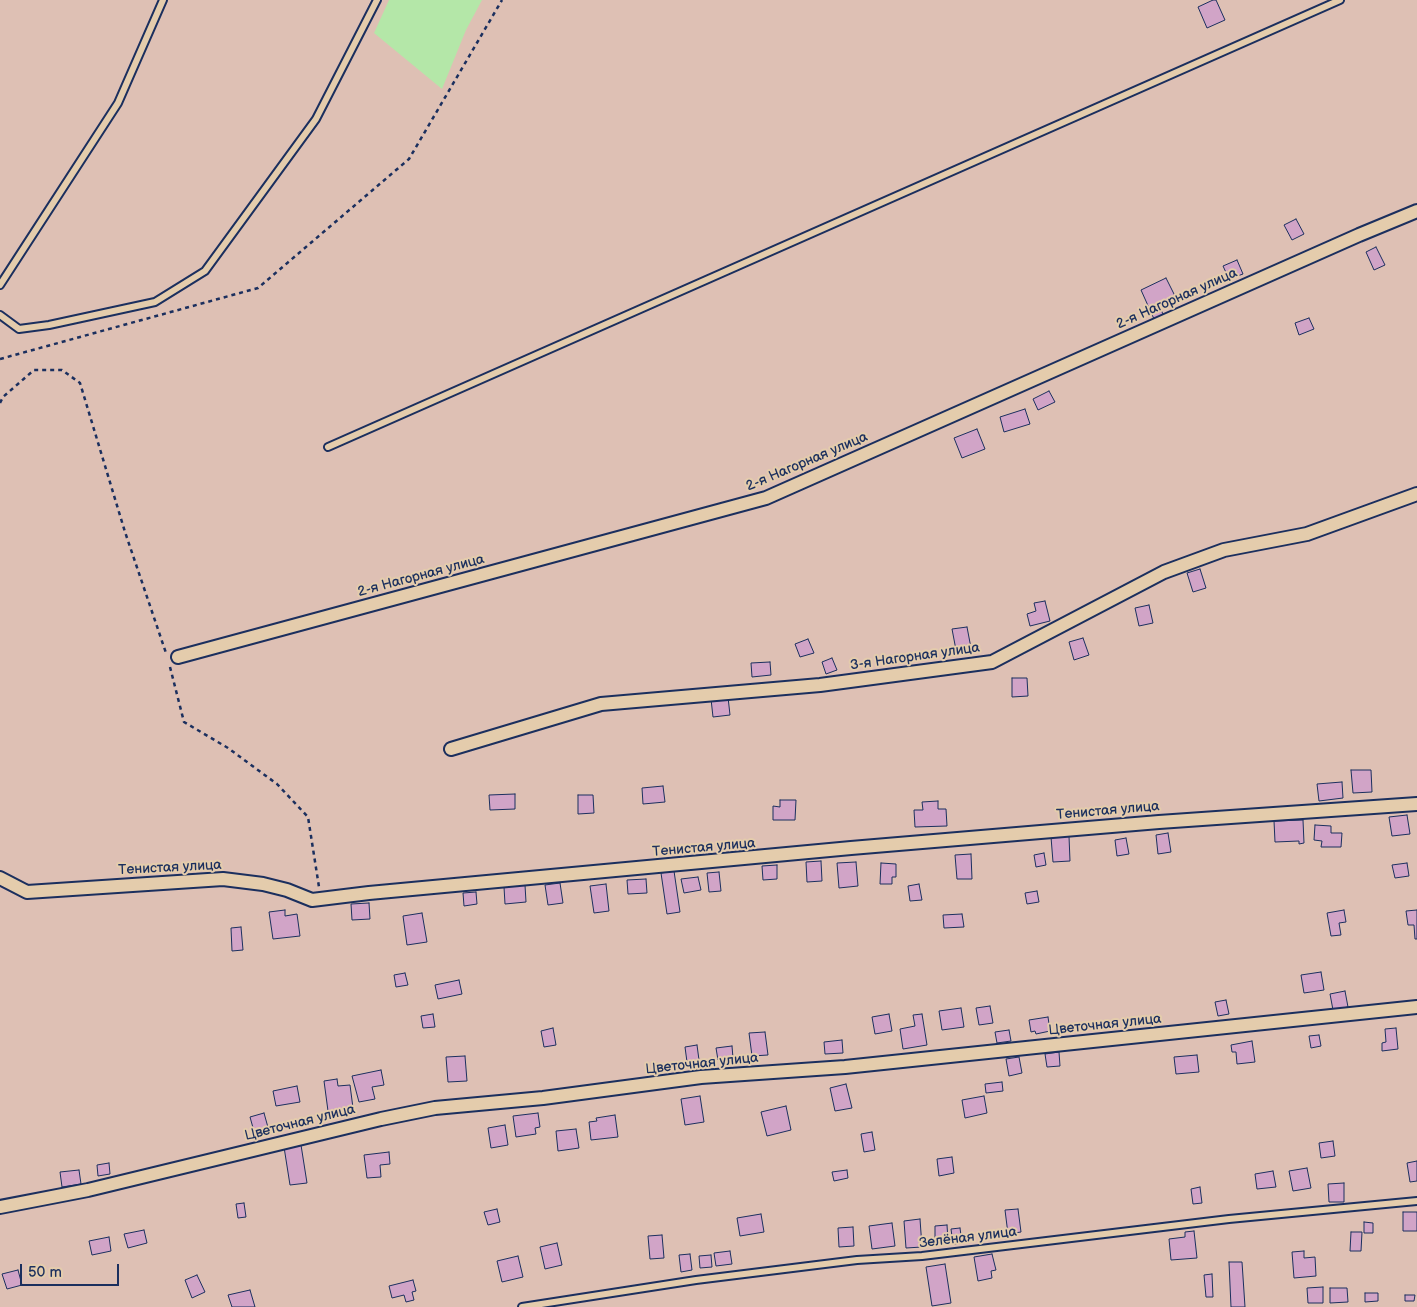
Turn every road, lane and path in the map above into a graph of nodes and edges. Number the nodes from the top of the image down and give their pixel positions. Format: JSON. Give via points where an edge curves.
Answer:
{"nodes":[{"id":1,"x":163,"y":0,"type":"edge"},
{"id":2,"x":377,"y":0,"type":"edge"},
{"id":3,"x":502,"y":0,"type":"edge"},
{"id":4,"x":1340,"y":0,"type":"edge"},
{"id":5,"x":1417,"y":212,"type":"edge"},
{"id":6,"x":0,"y":285,"type":"edge"},
{"id":7,"x":0,"y":315,"type":"edge"},
{"id":8,"x":0,"y":359,"type":"edge"},
{"id":9,"x":0,"y":403,"type":"edge"},
{"id":10,"x":328,"y":447,"type":"dead end"},
{"id":11,"x":1417,"y":494,"type":"edge"},
{"id":12,"x":178,"y":657,"type":"dead end"},
{"id":13,"x":450,"y":749,"type":"dead end"},
{"id":14,"x":1417,"y":804,"type":"edge"},
{"id":15,"x":0,"y":878,"type":"edge"},
{"id":16,"x":321,"y":899,"type":"junction"},
{"id":17,"x":1417,"y":1007,"type":"edge"},
{"id":18,"x":1417,"y":1201,"type":"edge"},
{"id":19,"x":0,"y":1207,"type":"edge"},
{"id":20,"x":522,"y":1307,"type":"edge"}],
"edges":[{"from":1,"to":6,"type":"lane","via":[[118,103]]},
{"from":2,"to":7,"type":"lane","via":[[316,119],[205,271],[155,302],[49,326],[19,329]]},
{"from":3,"to":8,"type":"path","via":[[409,159],[258,288]]},
{"from":4,"to":10,"type":"lane"},
{"from":5,"to":12,"type":"street","name":"2-я Нагорная улица","via":[[766,498]]},
{"from":9,"to":16,"type":"path","via":[[34,370],[62,370],[80,383],[174,679],[184,722],[228,748],[277,784],[308,817]]},
{"from":11,"to":13,"type":"street","name":"3-я Нагорная улица","via":[[1306,534],[1224,550],[1164,572],[992,662],[820,685],[601,704]]},
{"from":14,"to":16,"type":"street","name":"Тенистая улица","via":[[851,848]]},
{"from":15,"to":16,"type":"street","name":"Тенистая улица","via":[[27,892],[223,879],[263,884],[312,900]]},
{"from":17,"to":19,"type":"street","name":"Цветочная улица","via":[[845,1067],[701,1077],[543,1098],[434,1108],[88,1190]]},
{"from":18,"to":20,"type":"lane","name":"Зелёная улица","via":[[1228,1219],[922,1256],[857,1260],[696,1280]]}]}
